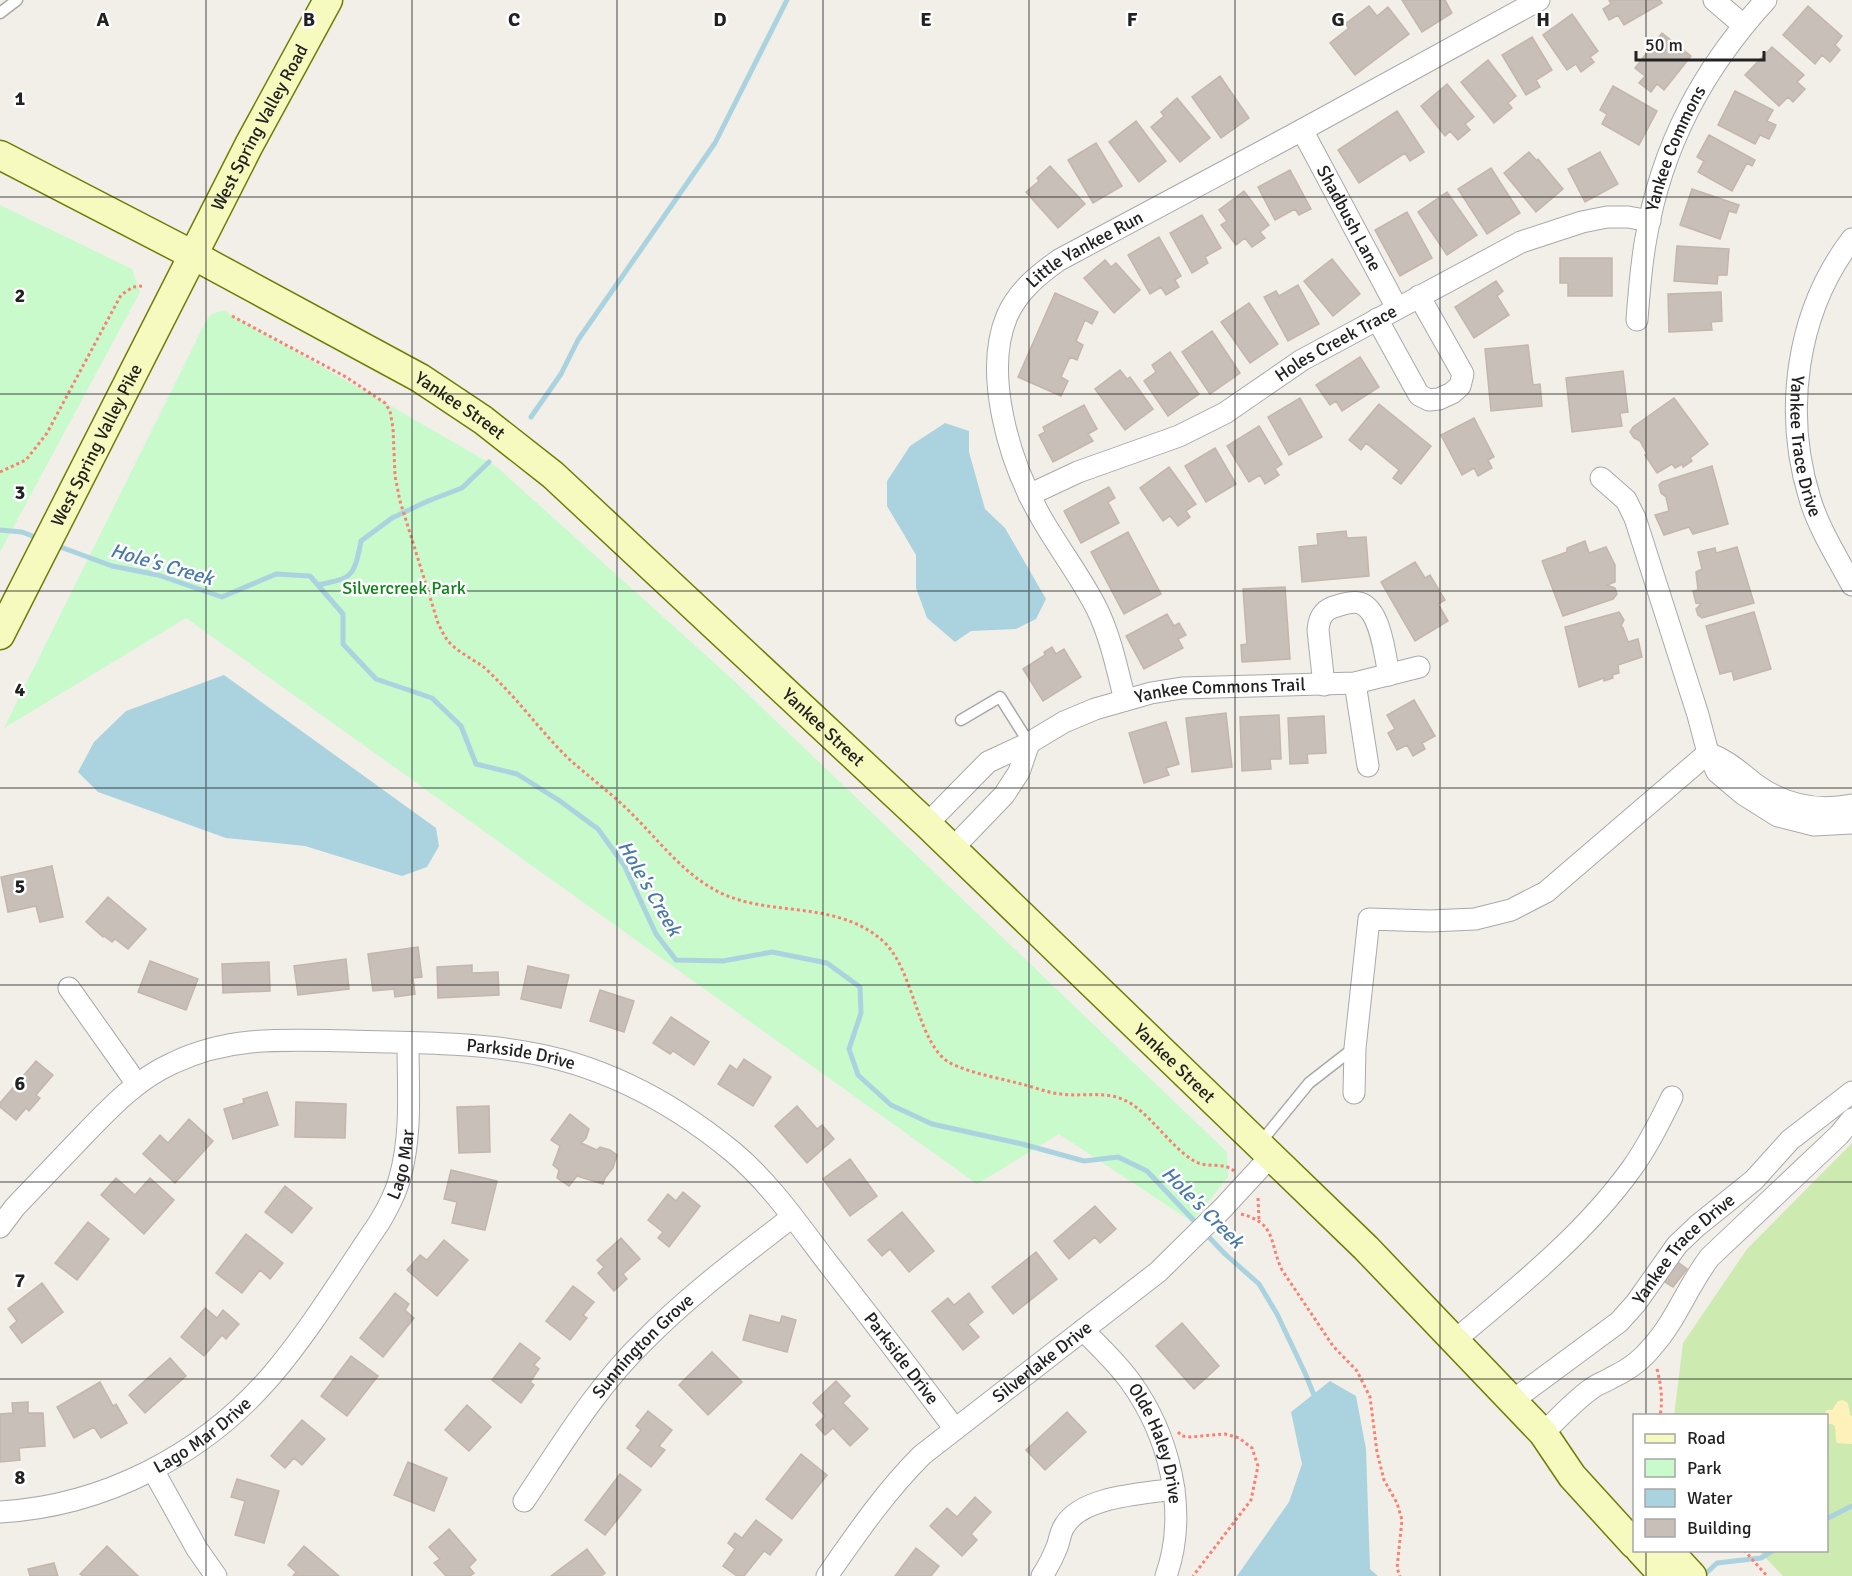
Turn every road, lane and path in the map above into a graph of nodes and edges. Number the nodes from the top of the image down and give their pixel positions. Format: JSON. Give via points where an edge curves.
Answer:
{"nodes":[{"id":1,"x":17,"y":0,"type":"edge"},
{"id":2,"x":328,"y":0,"type":"edge"},
{"id":3,"x":1539,"y":0,"type":"edge"},
{"id":4,"x":1714,"y":0,"type":"edge"},
{"id":5,"x":1766,"y":0,"type":"edge"},
{"id":6,"x":0,"y":13,"type":"edge"},
{"id":7,"x":1743,"y":25,"type":"junction"},
{"id":8,"x":1302,"y":130,"type":"junction"},
{"id":9,"x":0,"y":156,"type":"edge"},
{"id":10,"x":1650,"y":221,"type":"junction"},
{"id":11,"x":1852,"y":239,"type":"edge"},
{"id":12,"x":193,"y":255,"type":"junction"},
{"id":13,"x":142,"y":286,"type":"dead end"},
{"id":14,"x":1419,"y":296,"type":"junction"},
{"id":15,"x":1397,"y":308,"type":"junction"},
{"id":16,"x":232,"y":316,"type":"dead end"},
{"id":17,"x":1377,"y":319,"type":"junction"},
{"id":18,"x":1637,"y":320,"type":"dead end"},
{"id":19,"x":0,"y":472,"type":"edge"},
{"id":20,"x":1601,"y":478,"type":"dead end"},
{"id":21,"x":1029,"y":495,"type":"junction"},
{"id":22,"x":1852,"y":585,"type":"edge"},
{"id":23,"x":2,"y":632,"type":"edge"},
{"id":24,"x":1419,"y":667,"type":"dead end"},
{"id":25,"x":1389,"y":675,"type":"junction"},
{"id":26,"x":1355,"y":683,"type":"junction"},
{"id":27,"x":1324,"y":685,"type":"junction"},
{"id":28,"x":1125,"y":700,"type":"junction"},
{"id":29,"x":961,"y":720,"type":"dead end"},
{"id":30,"x":1029,"y":743,"type":"junction"},
{"id":31,"x":1708,"y":753,"type":"junction"},
{"id":32,"x":1368,"y":766,"type":"dead end"},
{"id":33,"x":1852,"y":805,"type":"edge"},
{"id":34,"x":927,"y":824,"type":"junction"},
{"id":35,"x":1852,"y":824,"type":"edge"},
{"id":36,"x":952,"y":849,"type":"junction"},
{"id":37,"x":69,"y":988,"type":"dead end"},
{"id":38,"x":408,"y":1043,"type":"junction"},
{"id":39,"x":1355,"y":1048,"type":"junction"},
{"id":40,"x":137,"y":1084,"type":"junction"},
{"id":41,"x":1852,"y":1092,"type":"edge"},
{"id":42,"x":1354,"y":1093,"type":"dead end"},
{"id":43,"x":1672,"y":1097,"type":"dead end"},
{"id":44,"x":1852,"y":1119,"type":"edge"},
{"id":45,"x":1264,"y":1151,"type":"junction"},
{"id":46,"x":1246,"y":1184,"type":"junction"},
{"id":47,"x":1240,"y":1214,"type":"dead end"},
{"id":48,"x":792,"y":1217,"type":"junction"},
{"id":49,"x":1259,"y":1221,"type":"junction"},
{"id":50,"x":0,"y":1227,"type":"edge"},
{"id":51,"x":346,"y":1270,"type":"joint"},
{"id":52,"x":1083,"y":1330,"type":"junction"},
{"id":53,"x":1455,"y":1340,"type":"junction"},
{"id":54,"x":1656,"y":1365,"type":"dead end"},
{"id":55,"x":1512,"y":1401,"type":"junction"},
{"id":56,"x":1660,"y":1414,"type":"edge"},
{"id":57,"x":955,"y":1429,"type":"junction"},
{"id":58,"x":1174,"y":1429,"type":"dead end"},
{"id":59,"x":1543,"y":1433,"type":"junction"},
{"id":60,"x":153,"y":1470,"type":"junction"},
{"id":61,"x":1174,"y":1489,"type":"junction"},
{"id":62,"x":524,"y":1501,"type":"dead end"},
{"id":63,"x":0,"y":1512,"type":"edge"},
{"id":64,"x":1633,"y":1513,"type":"edge"},
{"id":65,"x":1633,"y":1542,"type":"edge"},
{"id":66,"x":1642,"y":1552,"type":"edge"},
{"id":67,"x":1669,"y":1552,"type":"edge"},
{"id":68,"x":1745,"y":1552,"type":"edge"},
{"id":69,"x":1682,"y":1575,"type":"edge"},
{"id":70,"x":216,"y":1576,"type":"edge"},
{"id":71,"x":827,"y":1576,"type":"edge"},
{"id":72,"x":1042,"y":1576,"type":"edge"},
{"id":73,"x":1166,"y":1576,"type":"edge"},
{"id":74,"x":1193,"y":1576,"type":"edge"},
{"id":75,"x":1400,"y":1576,"type":"edge"},
{"id":76,"x":1767,"y":1576,"type":"edge"}],
"edges":[{"from":1,"to":6,"type":"lane"},
{"from":2,"to":12,"type":"street","name":"West Spring Valley Road"},
{"from":3,"to":8,"type":"street","name":"Little Yankee Run"},
{"from":4,"to":7,"type":"street"},
{"from":5,"to":7,"type":"street","name":"Yankee Commons"},
{"from":7,"to":10,"type":"street","name":"Yankee Commons","via":[[1687,110],[1671,148]]},
{"from":8,"to":15,"type":"street","name":"Shadbush Lane"},
{"from":8,"to":21,"type":"street","name":"Little Yankee Run","via":[[1059,260],[1018,298],[1001,334],[999,384],[1009,443]]},
{"from":9,"to":12,"type":"street","name":"Yankee Street"},
{"from":10,"to":14,"type":"street","name":"Holes Creek Trace","via":[[1607,217],[1548,232],[1506,249]]},
{"from":10,"to":18,"type":"street","name":"Yankee Commons"},
{"from":11,"to":22,"type":"street","name":"Yankee Trace Drive","via":[[1816,303],[1800,360],[1796,427],[1810,501]]},
{"from":12,"to":23,"type":"street","name":"West Spring Valley Pike"},
{"from":12,"to":34,"type":"street","name":"Yankee Street","via":[[420,378],[518,446],[580,499]]},
{"from":13,"to":19,"type":"path","via":[[133,286],[121,295],[47,433],[26,460]]},
{"from":14,"to":15,"type":"street","name":"Holes Creek Trace"},
{"from":14,"to":17,"type":"street","via":[[1463,374],[1460,386],[1452,393],[1429,400],[1419,395]]},
{"from":15,"to":17,"type":"street","name":"Holes Creek Trace"},
{"from":16,"to":46,"type":"path","via":[[346,377],[385,403],[393,428],[400,501],[438,623],[447,640],[484,667],[568,758],[634,815],[680,865],[722,894],[747,902],[812,910],[864,928],[884,942],[901,966],[937,1053],[949,1062],[1056,1094],[1110,1095],[1126,1100],[1196,1162],[1231,1168]]},
{"from":17,"to":21,"type":"street","name":"Holes Creek Trace","via":[[1302,360],[1224,413],[1179,436],[1078,472]]},
{"from":20,"to":31,"type":"street","via":[[1626,500],[1635,518]]},
{"from":21,"to":28,"type":"street","name":"Little Yankee Run","via":[[1097,610],[1107,632]]},
{"from":24,"to":25,"type":"street","name":"Yankee Commons Trail"},
{"from":25,"to":26,"type":"street","name":"Yankee Commons Trail"},
{"from":25,"to":27,"type":"street","via":[[1374,614],[1354,602],[1334,606],[1319,621]]},
{"from":26,"to":27,"type":"street","name":"Yankee Commons Trail"},
{"from":26,"to":32,"type":"street"},
{"from":27,"to":28,"type":"street","name":"Yankee Commons Trail","via":[[1182,688]]},
{"from":28,"to":30,"type":"street","name":"Yankee Commons Trail","via":[[1064,722]]},
{"from":29,"to":30,"type":"lane","via":[[1000,697]]},
{"from":30,"to":34,"type":"street","name":"Yankee Commons Trail","via":[[988,762]]},
{"from":30,"to":36,"type":"street","via":[[1019,772],[1004,795]]},
{"from":31,"to":33,"type":"street","via":[[1727,760],[1786,802],[1823,808]]},
{"from":31,"to":35,"type":"street","via":[[1717,772],[1778,816],[1814,825]]},
{"from":31,"to":39,"type":"street","via":[[1546,892],[1511,910],[1475,919],[1369,918]]},
{"from":34,"to":36,"type":"street","name":"Yankee Street"},
{"from":36,"to":45,"type":"street","name":"Yankee Street"},
{"from":37,"to":40,"type":"street"},
{"from":38,"to":40,"type":"street","name":"Parkside Drive","via":[[266,1039],[226,1045],[171,1063]]},
{"from":38,"to":48,"type":"street","name":"Parkside Drive","via":[[523,1051],[571,1063],[646,1092],[734,1153]]},
{"from":38,"to":51,"type":"street","name":"Lago Mar","via":[[408,1131],[400,1179],[380,1223]]},
{"from":39,"to":42,"type":"street"},
{"from":39,"to":45,"type":"lane","via":[[1309,1083]]},
{"from":40,"to":50,"type":"street","name":"Parkside Drive","via":[[117,1100]]},
{"from":41,"to":55,"type":"street","name":"Yankee Trace Drive","via":[[1791,1140],[1754,1180],[1677,1245],[1619,1322]]},
{"from":43,"to":53,"type":"street","via":[[1638,1159],[1602,1205],[1550,1258]]},
{"from":44,"to":59,"type":"street","name":"Yankee Trace Drive","via":[[1710,1257],[1652,1348],[1614,1377],[1593,1387]]},
{"from":45,"to":46,"type":"street","name":"Silverlake Drive"},
{"from":45,"to":53,"type":"street","name":"Yankee Street"},
{"from":46,"to":49,"type":"path","via":[[1258,1196]]},
{"from":46,"to":52,"type":"street","name":"Silverlake Drive","via":[[1158,1272]]},
{"from":47,"to":49,"type":"path"},
{"from":48,"to":57,"type":"street","name":"Parkside Drive"},
{"from":48,"to":62,"type":"street","name":"Sunnington Grove","via":[[693,1294],[643,1341],[606,1383]]},
{"from":49,"to":75,"type":"path","via":[[1271,1234],[1282,1270],[1333,1346],[1357,1371],[1370,1397],[1384,1480],[1402,1520],[1396,1568]]},
{"from":51,"to":60,"type":"street","name":"Lago Mar Drive","via":[[294,1346],[246,1403],[210,1434]]},
{"from":52,"to":57,"type":"street","name":"Silverlake Drive"},
{"from":52,"to":61,"type":"street","name":"Olde Haley Drive","via":[[1123,1372],[1144,1403],[1169,1463]]},
{"from":53,"to":55,"type":"street","name":"Yankee Street"},
{"from":54,"to":56,"type":"path","via":[[1662,1387]]},
{"from":55,"to":59,"type":"street","name":"Yankee Street"},
{"from":57,"to":71,"type":"street","name":"Silverlake Drive","via":[[897,1480]]},
{"from":58,"to":74,"type":"path","via":[[1190,1437],[1239,1437],[1252,1448],[1258,1466],[1251,1500]]},
{"from":59,"to":64,"type":"street","name":"Yankee Street","via":[[1590,1469]]},
{"from":59,"to":65,"type":"street","name":"Yankee Street","via":[[1572,1476]]},
{"from":60,"to":63,"type":"street","name":"Lago Mar Drive","via":[[52,1506]]},
{"from":60,"to":70,"type":"street"},
{"from":61,"to":72,"type":"street","via":[[1108,1500],[1075,1513],[1060,1533],[1058,1546]]},
{"from":61,"to":73,"type":"street","name":"Olde Haley Drive","via":[[1173,1548]]},
{"from":66,"to":69,"type":"street"},
{"from":67,"to":69,"type":"street"},
{"from":68,"to":76,"type":"path"}]}
